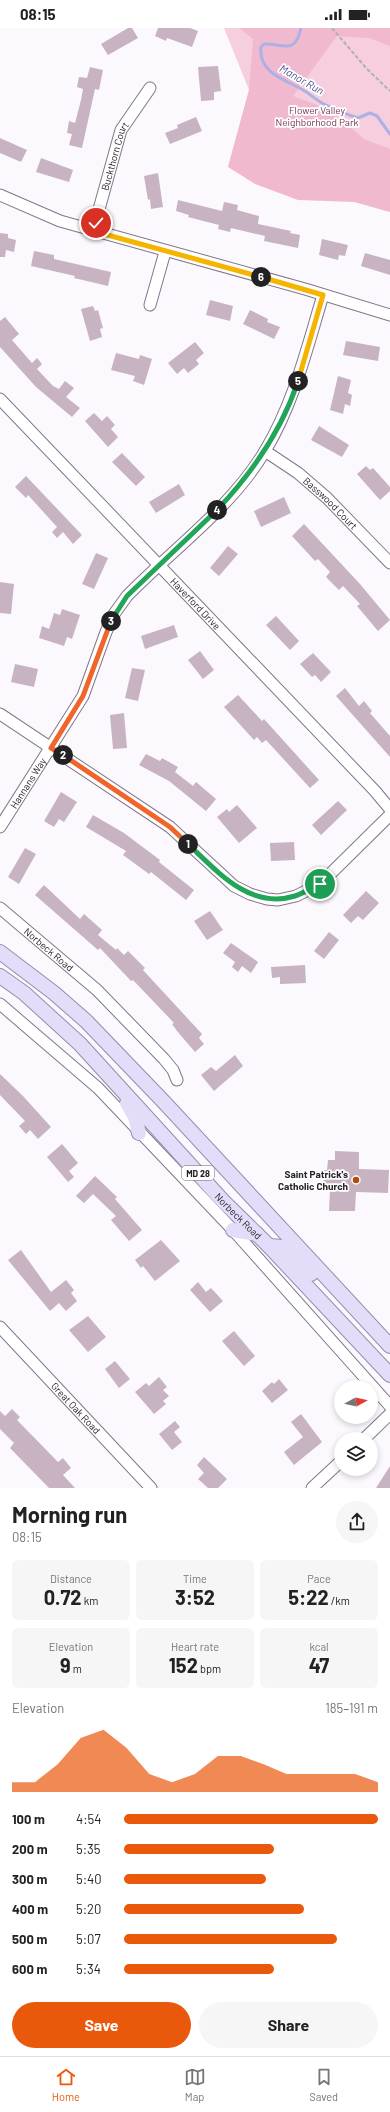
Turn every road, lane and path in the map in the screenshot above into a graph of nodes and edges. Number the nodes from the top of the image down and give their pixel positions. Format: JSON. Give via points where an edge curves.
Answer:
{"nodes":[{"id":1,"x":332,"y":28,"type":"edge"},
{"id":2,"x":150,"y":88,"type":"dead end"},
{"id":3,"x":390,"y":91,"type":"edge"},
{"id":4,"x":0,"y":195,"type":"edge"},
{"id":5,"x":93,"y":231,"type":"junction"},
{"id":6,"x":165,"y":252,"type":"junction"},
{"id":7,"x":323,"y":295,"type":"junction"},
{"id":8,"x":150,"y":305,"type":"dead end"},
{"id":9,"x":390,"y":315,"type":"edge"},
{"id":10,"x":0,"y":399,"type":"edge"},
{"id":11,"x":265,"y":451,"type":"junction"},
{"id":12,"x":390,"y":563,"type":"edge"},
{"id":13,"x":159,"y":564,"type":"junction"},
{"id":14,"x":0,"y":714,"type":"edge"},
{"id":15,"x":51,"y":748,"type":"junction"},
{"id":16,"x":390,"y":809,"type":"edge"},
{"id":17,"x":390,"y":815,"type":"edge"},
{"id":18,"x":0,"y":827,"type":"edge"},
{"id":19,"x":0,"y":908,"type":"edge"},
{"id":20,"x":0,"y":952,"type":"edge"},
{"id":21,"x":0,"y":976,"type":"edge"},
{"id":22,"x":0,"y":1004,"type":"edge"},
{"id":23,"x":108,"y":1076,"type":"junction"},
{"id":24,"x":177,"y":1080,"type":"dead end"},
{"id":25,"x":139,"y":1133,"type":"junction"},
{"id":26,"x":233,"y":1230,"type":"junction"},
{"id":27,"x":257,"y":1234,"type":"junction"},
{"id":28,"x":269,"y":1246,"type":"junction"},
{"id":29,"x":338,"y":1291,"type":"junction"},
{"id":30,"x":0,"y":1327,"type":"edge"},
{"id":31,"x":390,"y":1346,"type":"edge"},
{"id":32,"x":390,"y":1375,"type":"edge"},
{"id":33,"x":390,"y":1406,"type":"edge"},
{"id":34,"x":390,"y":1414,"type":"edge"},
{"id":35,"x":371,"y":1432,"type":"edge"},
{"id":36,"x":334,"y":1468,"type":"edge"},
{"id":37,"x":151,"y":1488,"type":"edge"},
{"id":38,"x":312,"y":1488,"type":"edge"}],
"edges":[{"from":1,"to":3,"type":"path","via":[[367,69]]},
{"from":2,"to":5,"type":"street","name":"Buckthorn Court","via":[[122,130]]},
{"from":4,"to":5,"type":"street","via":[[60,221]]},
{"from":5,"to":6,"type":"street"},
{"from":6,"to":7,"type":"street","via":[[305,288]]},
{"from":6,"to":8,"type":"street"},
{"from":7,"to":9,"type":"street"},
{"from":7,"to":11,"type":"street","name":"Hannans Way","via":[[294,392]]},
{"from":10,"to":13,"type":"street","name":"Haverford Drive"},
{"from":11,"to":12,"type":"street","name":"Basswood Court","via":[[298,473],[327,498]]},
{"from":11,"to":13,"type":"street","name":"Hannans Way","via":[[238,488]]},
{"from":13,"to":15,"type":"street","name":"Hannans Way","via":[[127,596],[114,614],[83,696]]},
{"from":13,"to":16,"type":"street","name":"Haverford Drive"},
{"from":14,"to":15,"type":"street"},
{"from":15,"to":17,"type":"street","via":[[170,827],[234,886],[266,899],[278,900],[296,896],[320,884]]},
{"from":15,"to":18,"type":"street","name":"Hannans Way"},
{"from":19,"to":24,"type":"street","name":"Norbeck Road","via":[[97,990],[173,1070]]},
{"from":20,"to":29,"type":"main road","name":"Norbeck Road","number":"MD 28","via":[[86,1021],[164,1101]]},
{"from":21,"to":23,"type":"main road","name":"Norbeck Road","number":"MD 28","via":[[24,993],[80,1044]]},
{"from":22,"to":25,"type":"street","via":[[98,1088]]},
{"from":23,"to":25,"type":"main road","via":[[130,1107]]},
{"from":23,"to":27,"type":"main road","name":"Norbeck Road","number":"MD 28","via":[[223,1201]]},
{"from":25,"to":26,"type":"street"},
{"from":26,"to":27,"type":"main road"},
{"from":26,"to":33,"type":"street"},
{"from":27,"to":28,"type":"main road","name":"Norbeck Road","number":"MD 28"},
{"from":28,"to":29,"type":"main road","via":[[283,1247],[325,1289],[331,1292]]},
{"from":28,"to":32,"type":"main road","name":"Norbeck Road","number":"MD 28"},
{"from":29,"to":31,"type":"main road","name":"Norbeck Road","number":"MD 28"},
{"from":30,"to":37,"type":"street","name":"Great Oak Road"},
{"from":34,"to":35,"type":"street"},
{"from":36,"to":38,"type":"street"}]}
